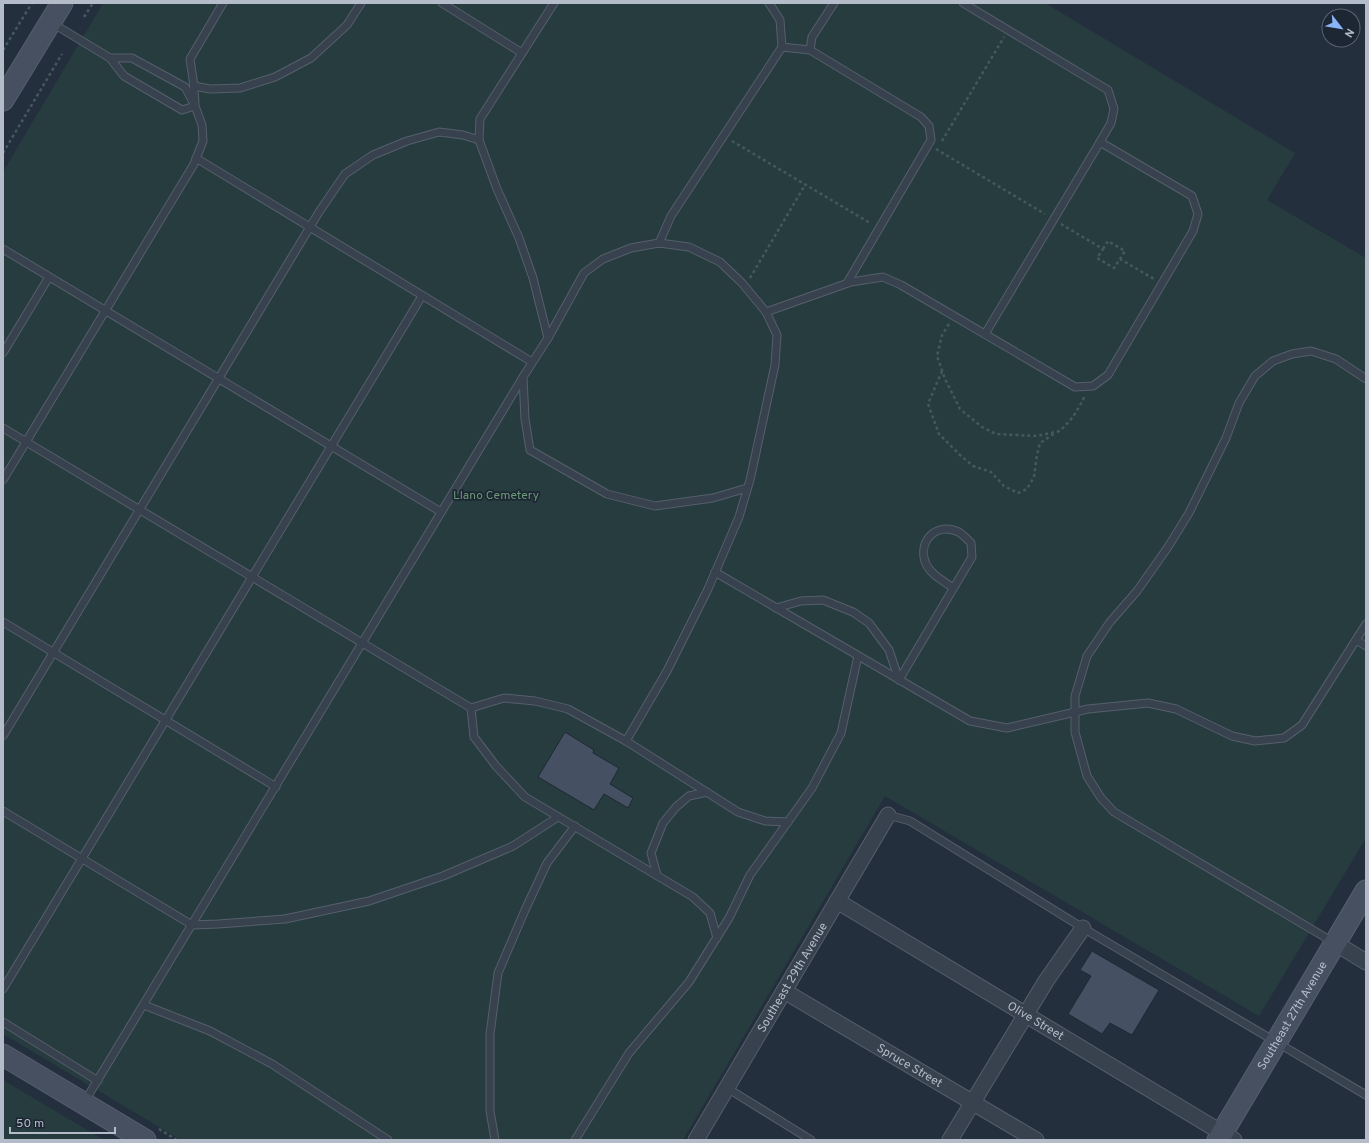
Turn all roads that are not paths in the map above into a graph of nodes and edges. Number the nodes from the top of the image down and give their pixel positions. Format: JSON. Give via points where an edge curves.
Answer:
{"nodes":[{"id":1,"x":62,"y":3,"type":"edge"},
{"id":2,"x":65,"y":3,"type":"edge"},
{"id":3,"x":223,"y":3,"type":"edge"},
{"id":4,"x":361,"y":3,"type":"edge"},
{"id":5,"x":442,"y":3,"type":"edge"},
{"id":6,"x":554,"y":3,"type":"edge"},
{"id":7,"x":768,"y":3,"type":"edge"},
{"id":8,"x":834,"y":3,"type":"edge"},
{"id":9,"x":963,"y":3,"type":"edge"},
{"id":10,"x":50,"y":22,"type":"junction"},
{"id":11,"x":782,"y":47,"type":"junction"},
{"id":12,"x":810,"y":50,"type":"junction"},
{"id":13,"x":522,"y":53,"type":"junction"},
{"id":14,"x":110,"y":58,"type":"junction"},
{"id":15,"x":194,"y":86,"type":"junction"},
{"id":16,"x":3,"y":100,"type":"edge"},
{"id":17,"x":195,"y":106,"type":"junction"},
{"id":18,"x":479,"y":140,"type":"junction"},
{"id":19,"x":1100,"y":142,"type":"junction"},
{"id":20,"x":196,"y":158,"type":"junction"},
{"id":21,"x":309,"y":227,"type":"junction"},
{"id":22,"x":659,"y":243,"type":"junction"},
{"id":23,"x":3,"y":249,"type":"edge"},
{"id":24,"x":49,"y":277,"type":"junction"},
{"id":25,"x":846,"y":283,"type":"junction"},
{"id":26,"x":422,"y":296,"type":"junction"},
{"id":27,"x":105,"y":311,"type":"junction"},
{"id":28,"x":766,"y":312,"type":"junction"},
{"id":29,"x":985,"y":334,"type":"junction"},
{"id":30,"x":548,"y":338,"type":"junction"},
{"id":31,"x":3,"y":353,"type":"edge"},
{"id":32,"x":532,"y":362,"type":"junction"},
{"id":33,"x":523,"y":376,"type":"junction"},
{"id":34,"x":218,"y":378,"type":"junction"},
{"id":35,"x":1366,"y":379,"type":"edge"},
{"id":36,"x":3,"y":428,"type":"edge"},
{"id":37,"x":26,"y":442,"type":"junction"},
{"id":38,"x":331,"y":446,"type":"junction"},
{"id":39,"x":3,"y":480,"type":"edge"},
{"id":40,"x":747,"y":488,"type":"junction"},
{"id":41,"x":139,"y":510,"type":"junction"},
{"id":42,"x":441,"y":512,"type":"junction"},
{"id":43,"x":715,"y":572,"type":"junction"},
{"id":44,"x":252,"y":577,"type":"junction"},
{"id":45,"x":953,"y":588,"type":"junction"},
{"id":46,"x":776,"y":608,"type":"junction"},
{"id":47,"x":3,"y":622,"type":"edge"},
{"id":48,"x":1366,"y":624,"type":"edge"},
{"id":49,"x":1356,"y":640,"type":"junction"},
{"id":50,"x":362,"y":643,"type":"junction"},
{"id":51,"x":1366,"y":646,"type":"edge"},
{"id":52,"x":53,"y":652,"type":"junction"},
{"id":53,"x":858,"y":656,"type":"junction"},
{"id":54,"x":899,"y":680,"type":"junction"},
{"id":55,"x":471,"y":708,"type":"junction"},
{"id":56,"x":1076,"y":713,"type":"junction"},
{"id":57,"x":166,"y":720,"type":"junction"},
{"id":58,"x":3,"y":736,"type":"edge"},
{"id":59,"x":626,"y":741,"type":"junction"},
{"id":60,"x":276,"y":786,"type":"junction"},
{"id":61,"x":707,"y":792,"type":"junction"},
{"id":62,"x":3,"y":811,"type":"edge"},
{"id":63,"x":888,"y":815,"type":"joint"},
{"id":64,"x":558,"y":817,"type":"junction"},
{"id":65,"x":788,"y":822,"type":"junction"},
{"id":66,"x":575,"y":826,"type":"junction"},
{"id":67,"x":82,"y":859,"type":"junction"},
{"id":68,"x":657,"y":875,"type":"junction"},
{"id":69,"x":1366,"y":891,"type":"edge"},
{"id":70,"x":837,"y":901,"type":"junction"},
{"id":71,"x":192,"y":925,"type":"junction"},
{"id":72,"x":1083,"y":928,"type":"junction"},
{"id":73,"x":717,"y":938,"type":"junction"},
{"id":74,"x":1335,"y":943,"type":"junction"},
{"id":75,"x":1366,"y":962,"type":"edge"},
{"id":76,"x":3,"y":989,"type":"edge"},
{"id":77,"x":784,"y":991,"type":"junction"},
{"id":78,"x":144,"y":1005,"type":"junction"},
{"id":79,"x":1026,"y":1015,"type":"junction"},
{"id":80,"x":3,"y":1022,"type":"edge"},
{"id":81,"x":1276,"y":1042,"type":"junction"},
{"id":82,"x":3,"y":1055,"type":"edge"},
{"id":83,"x":98,"y":1080,"type":"junction"},
{"id":84,"x":727,"y":1088,"type":"junction"},
{"id":85,"x":1366,"y":1095,"type":"edge"},
{"id":86,"x":973,"y":1102,"type":"junction"},
{"id":87,"x":84,"y":1103,"type":"junction"},
{"id":88,"x":1224,"y":1138,"type":"edge"},
{"id":89,"x":145,"y":1140,"type":"edge"},
{"id":90,"x":388,"y":1140,"type":"edge"},
{"id":91,"x":495,"y":1140,"type":"edge"},
{"id":92,"x":575,"y":1140,"type":"edge"},
{"id":93,"x":696,"y":1140,"type":"edge"},
{"id":94,"x":811,"y":1140,"type":"edge"},
{"id":95,"x":950,"y":1140,"type":"edge"},
{"id":96,"x":1036,"y":1140,"type":"edge"}],
"edges":[{"from":1,"to":10,"type":"main road"},
{"from":2,"to":10,"type":"street"},
{"from":3,"to":15,"type":"lane","via":[[190,59]]},
{"from":4,"to":15,"type":"lane","via":[[347,25],[311,58],[275,77],[240,88],[210,89]]},
{"from":5,"to":13,"type":"lane"},
{"from":6,"to":13,"type":"lane"},
{"from":7,"to":11,"type":"lane","via":[[780,20]]},
{"from":8,"to":12,"type":"lane","via":[[812,37]]},
{"from":9,"to":19,"type":"lane","via":[[1108,90],[1114,109]]},
{"from":10,"to":14,"type":"lane"},
{"from":10,"to":16,"type":"main road"},
{"from":11,"to":12,"type":"lane"},
{"from":11,"to":22,"type":"lane","via":[[671,216]]},
{"from":12,"to":25,"type":"lane","via":[[921,117],[929,126],[932,140]]},
{"from":13,"to":18,"type":"lane","via":[[480,119]]},
{"from":14,"to":17,"type":"lane","via":[[124,76],[182,110]]},
{"from":14,"to":17,"type":"lane","via":[[132,58],[185,87]]},
{"from":15,"to":17,"type":"lane"},
{"from":17,"to":20,"type":"lane","via":[[202,125],[203,141]]},
{"from":18,"to":21,"type":"lane","via":[[439,132],[407,140],[373,155],[345,174]]},
{"from":18,"to":30,"type":"lane","via":[[533,278]]},
{"from":19,"to":29,"type":"lane"},
{"from":19,"to":29,"type":"lane","via":[[1192,196],[1198,214],[1193,231],[1108,375],[1093,386],[1075,387]]},
{"from":20,"to":21,"type":"lane"},
{"from":20,"to":27,"type":"lane"},
{"from":21,"to":26,"type":"lane"},
{"from":21,"to":34,"type":"lane"},
{"from":22,"to":28,"type":"lane","via":[[689,247],[720,262]]},
{"from":22,"to":30,"type":"lane","via":[[631,248],[603,259],[584,273]]},
{"from":23,"to":24,"type":"lane"},
{"from":24,"to":27,"type":"lane"},
{"from":24,"to":31,"type":"lane"},
{"from":25,"to":28,"type":"lane"},
{"from":25,"to":29,"type":"lane","via":[[883,278],[901,285]]},
{"from":26,"to":32,"type":"lane"},
{"from":26,"to":38,"type":"lane"},
{"from":27,"to":34,"type":"lane"},
{"from":27,"to":37,"type":"lane"},
{"from":28,"to":40,"type":"lane","via":[[778,335],[775,365]]},
{"from":30,"to":32,"type":"lane"},
{"from":32,"to":33,"type":"lane"},
{"from":33,"to":40,"type":"lane","via":[[525,419],[530,450],[607,494],[655,506],[713,498]]},
{"from":33,"to":42,"type":"lane"},
{"from":34,"to":38,"type":"lane"},
{"from":34,"to":41,"type":"lane"},
{"from":35,"to":56,"type":"lane","via":[[1336,359],[1310,351],[1292,354],[1273,362],[1255,376],[1239,403],[1226,438],[1189,513],[1137,591],[1110,622],[1087,656],[1075,696]]},
{"from":36,"to":37,"type":"lane"},
{"from":37,"to":39,"type":"lane"},
{"from":37,"to":41,"type":"lane"},
{"from":38,"to":42,"type":"lane"},
{"from":38,"to":44,"type":"lane"},
{"from":40,"to":43,"type":"lane","via":[[739,517]]},
{"from":41,"to":44,"type":"lane"},
{"from":41,"to":52,"type":"lane"},
{"from":42,"to":50,"type":"lane"},
{"from":43,"to":46,"type":"lane"},
{"from":43,"to":59,"type":"lane","via":[[667,671]]},
{"from":44,"to":50,"type":"lane"},
{"from":44,"to":57,"type":"lane"},
{"from":45,"to":45,"type":"lane","via":[[972,557],[971,543],[957,531],[942,529],[928,536],[922,549],[926,564],[933,573]]},
{"from":45,"to":54,"type":"lane"},
{"from":46,"to":53,"type":"lane"},
{"from":46,"to":54,"type":"lane","via":[[801,601],[823,600],[854,612],[869,623],[889,650]]},
{"from":47,"to":52,"type":"lane"},
{"from":48,"to":49,"type":"lane"},
{"from":49,"to":51,"type":"lane"},
{"from":49,"to":56,"type":"lane","via":[[1302,725],[1284,738],[1254,741],[1232,736],[1176,709],[1148,703],[1088,709]]},
{"from":50,"to":55,"type":"lane"},
{"from":50,"to":60,"type":"lane"},
{"from":52,"to":57,"type":"lane"},
{"from":52,"to":58,"type":"lane"},
{"from":53,"to":54,"type":"lane"},
{"from":53,"to":65,"type":"lane","via":[[841,733],[812,788]]},
{"from":54,"to":56,"type":"lane","via":[[970,721],[1006,728]]},
{"from":55,"to":59,"type":"lane","via":[[504,698],[535,701],[568,709]]},
{"from":55,"to":64,"type":"lane","via":[[474,737],[496,766],[524,797]]},
{"from":56,"to":74,"type":"lane","via":[[1075,732],[1087,776],[1114,812]]},
{"from":57,"to":60,"type":"lane"},
{"from":57,"to":67,"type":"lane"},
{"from":59,"to":61,"type":"lane"},
{"from":60,"to":71,"type":"lane"},
{"from":61,"to":65,"type":"lane","via":[[738,812],[765,821]]},
{"from":61,"to":68,"type":"lane","via":[[689,796],[663,823],[651,853]]},
{"from":62,"to":67,"type":"lane"},
{"from":63,"to":70,"type":"street","name":"Southeast 29th Avenue"},
{"from":63,"to":72,"type":"lane","via":[[910,821]]},
{"from":64,"to":66,"type":"lane"},
{"from":64,"to":71,"type":"lane","via":[[513,846],[443,876],[369,901],[285,919]]},
{"from":65,"to":73,"type":"lane","via":[[750,875]]},
{"from":66,"to":68,"type":"lane"},
{"from":66,"to":91,"type":"lane","via":[[547,863],[498,973],[490,1034],[490,1111]]},
{"from":67,"to":71,"type":"lane"},
{"from":67,"to":76,"type":"lane"},
{"from":68,"to":73,"type":"lane","via":[[693,897],[710,913]]},
{"from":69,"to":74,"type":"main road","name":"Southeast 27th Avenue"},
{"from":70,"to":77,"type":"street","name":"Southeast 29th Avenue"},
{"from":70,"to":79,"type":"street","name":"Olive Street"},
{"from":71,"to":78,"type":"lane"},
{"from":72,"to":79,"type":"street"},
{"from":72,"to":81,"type":"lane"},
{"from":73,"to":92,"type":"lane","via":[[689,982],[629,1053]]},
{"from":74,"to":75,"type":"street"},
{"from":74,"to":81,"type":"main road","name":"Southeast 27th Avenue"},
{"from":77,"to":84,"type":"street","name":"Southeast 29th Avenue"},
{"from":77,"to":86,"type":"street","name":"Spruce Street"},
{"from":78,"to":83,"type":"lane"},
{"from":78,"to":90,"type":"lane","via":[[210,1031],[272,1064]]},
{"from":79,"to":86,"type":"street"},
{"from":79,"to":88,"type":"street","name":"Olive Street"},
{"from":80,"to":83,"type":"lane"},
{"from":81,"to":85,"type":"lane"},
{"from":81,"to":88,"type":"main road","name":"Southeast 27th Avenue"},
{"from":82,"to":87,"type":"main road"},
{"from":83,"to":87,"type":"lane"},
{"from":84,"to":93,"type":"street","name":"Southeast 29th Avenue"},
{"from":84,"to":94,"type":"lane"},
{"from":86,"to":95,"type":"street"},
{"from":86,"to":96,"type":"street","name":"Spruce Street"},
{"from":87,"to":89,"type":"main road"}]}
